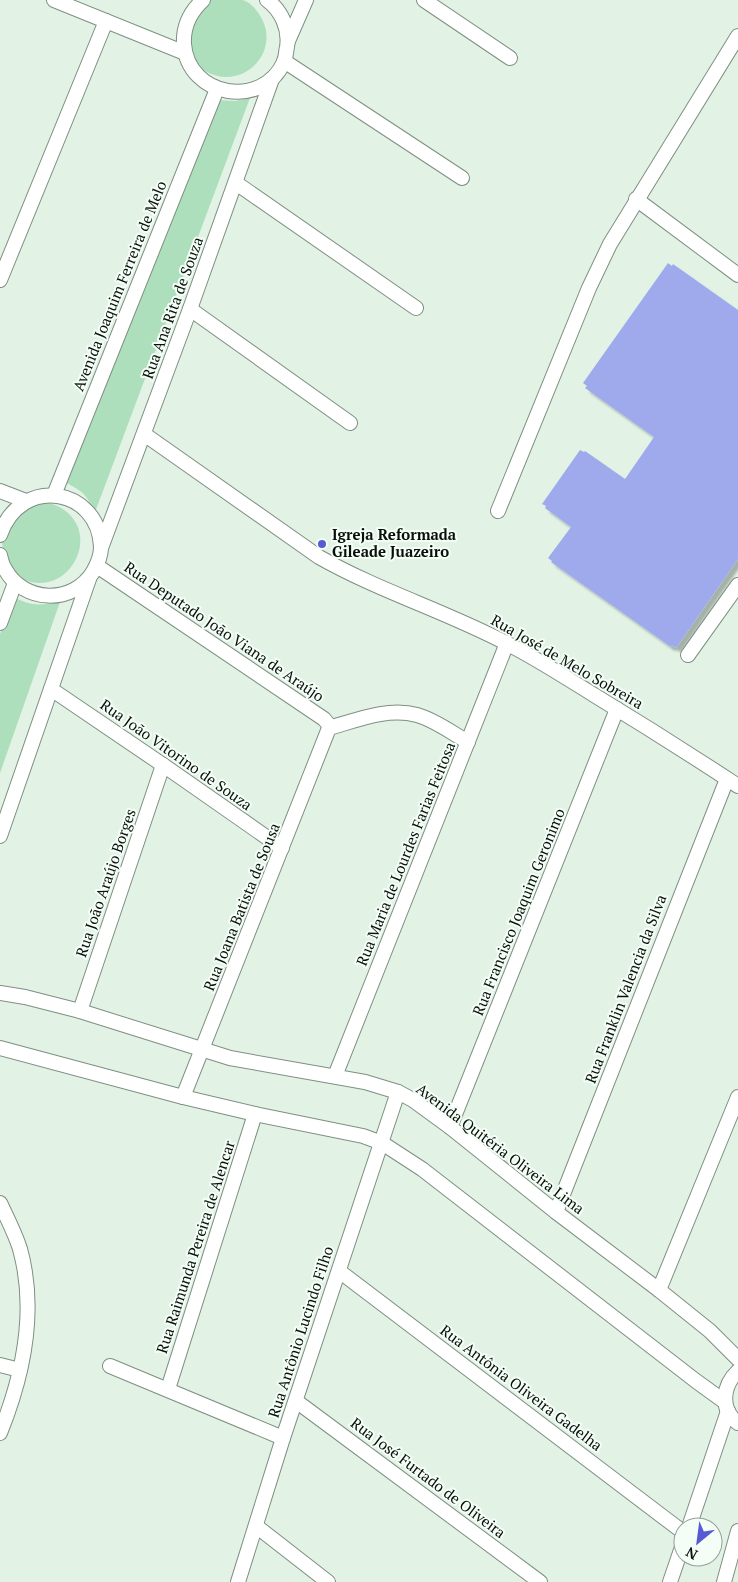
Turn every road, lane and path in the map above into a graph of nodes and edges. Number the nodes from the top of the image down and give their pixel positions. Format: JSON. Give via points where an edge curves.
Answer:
{"nodes":[{"id":1,"x":54,"y":0,"type":"edge"},
{"id":2,"x":201,"y":0,"type":"edge"},
{"id":3,"x":267,"y":0,"type":"edge"},
{"id":4,"x":306,"y":0,"type":"edge"},
{"id":5,"x":424,"y":0,"type":"edge"},
{"id":6,"x":106,"y":21,"type":"junction"},
{"id":7,"x":738,"y":36,"type":"edge"},
{"id":8,"x":288,"y":41,"type":"junction"},
{"id":9,"x":185,"y":53,"type":"junction"},
{"id":10,"x":510,"y":58,"type":"dead end"},
{"id":11,"x":284,"y":62,"type":"junction"},
{"id":12,"x":272,"y":79,"type":"junction"},
{"id":13,"x":217,"y":89,"type":"junction"},
{"id":14,"x":462,"y":178,"type":"dead end"},
{"id":15,"x":236,"y":183,"type":"junction"},
{"id":16,"x":636,"y":199,"type":"junction"},
{"id":17,"x":738,"y":275,"type":"edge"},
{"id":18,"x":0,"y":280,"type":"edge"},
{"id":19,"x":416,"y":308,"type":"dead end"},
{"id":20,"x":190,"y":309,"type":"junction"},
{"id":21,"x":350,"y":423,"type":"dead end"},
{"id":22,"x":144,"y":434,"type":"junction"},
{"id":23,"x":0,"y":491,"type":"edge"},
{"id":24,"x":54,"y":495,"type":"junction"},
{"id":25,"x":26,"y":501,"type":"junction"},
{"id":26,"x":498,"y":510,"type":"dead end"},
{"id":27,"x":0,"y":535,"type":"edge"},
{"id":28,"x":101,"y":548,"type":"junction"},
{"id":29,"x":0,"y":555,"type":"edge"},
{"id":30,"x":97,"y":566,"type":"junction"},
{"id":31,"x":89,"y":579,"type":"junction"},
{"id":32,"x":15,"y":583,"type":"junction"},
{"id":33,"x":738,"y":585,"type":"edge"},
{"id":34,"x":0,"y":623,"type":"edge"},
{"id":35,"x":507,"y":643,"type":"junction"},
{"id":36,"x":688,"y":655,"type":"dead end"},
{"id":37,"x":51,"y":689,"type":"junction"},
{"id":38,"x":617,"y":709,"type":"junction"},
{"id":39,"x":329,"y":728,"type":"junction"},
{"id":40,"x":468,"y":742,"type":"junction"},
{"id":41,"x":163,"y":765,"type":"junction"},
{"id":42,"x":732,"y":783,"type":"edge"},
{"id":43,"x":0,"y":836,"type":"edge"},
{"id":44,"x":282,"y":848,"type":"junction"},
{"id":45,"x":0,"y":993,"type":"edge"},
{"id":46,"x":80,"y":1011,"type":"junction"},
{"id":47,"x":0,"y":1048,"type":"edge"},
{"id":48,"x":202,"y":1050,"type":"junction"},
{"id":49,"x":335,"y":1076,"type":"junction"},
{"id":50,"x":398,"y":1092,"type":"junction"},
{"id":51,"x":183,"y":1097,"type":"junction"},
{"id":52,"x":738,"y":1097,"type":"edge"},
{"id":53,"x":255,"y":1114,"type":"junction"},
{"id":54,"x":450,"y":1127,"type":"junction"},
{"id":55,"x":382,"y":1143,"type":"junction"},
{"id":56,"x":0,"y":1203,"type":"edge"},
{"id":57,"x":556,"y":1212,"type":"junction"},
{"id":58,"x":339,"y":1270,"type":"junction"},
{"id":59,"x":659,"y":1290,"type":"junction"},
{"id":60,"x":738,"y":1359,"type":"edge"},
{"id":61,"x":0,"y":1365,"type":"edge"},
{"id":62,"x":110,"y":1366,"type":"dead end"},
{"id":63,"x":20,"y":1370,"type":"junction"},
{"id":64,"x":738,"y":1371,"type":"edge"},
{"id":65,"x":168,"y":1389,"type":"junction"},
{"id":66,"x":296,"y":1401,"type":"junction"},
{"id":67,"x":727,"y":1406,"type":"junction"},
{"id":68,"x":738,"y":1423,"type":"edge"},
{"id":69,"x":0,"y":1433,"type":"edge"},
{"id":70,"x":283,"y":1438,"type":"junction"},
{"id":71,"x":692,"y":1517,"type":"edge"},
{"id":72,"x":673,"y":1524,"type":"edge"},
{"id":73,"x":256,"y":1526,"type":"junction"},
{"id":74,"x":738,"y":1531,"type":"edge"},
{"id":75,"x":675,"y":1567,"type":"edge"},
{"id":76,"x":726,"y":1581,"type":"edge"},
{"id":77,"x":238,"y":1582,"type":"edge"},
{"id":78,"x":328,"y":1582,"type":"edge"},
{"id":79,"x":540,"y":1582,"type":"edge"},
{"id":80,"x":670,"y":1582,"type":"edge"}],
"edges":[{"from":1,"to":6,"type":"street"},
{"from":2,"to":9,"type":"street","via":[[190,16],[184,34]]},
{"from":3,"to":8,"type":"street","via":[[284,22]]},
{"from":4,"to":8,"type":"street"},
{"from":5,"to":10,"type":"street"},
{"from":6,"to":9,"type":"street"},
{"from":6,"to":18,"type":"street"},
{"from":7,"to":16,"type":"street"},
{"from":8,"to":11,"type":"street"},
{"from":9,"to":13,"type":"street","via":[[202,81]]},
{"from":11,"to":12,"type":"street"},
{"from":11,"to":14,"type":"street"},
{"from":12,"to":13,"type":"street","via":[[255,89],[236,93]]},
{"from":12,"to":15,"type":"street","name":"Rua Ana Rita de Souza"},
{"from":13,"to":24,"type":"street","name":"Avenida Joaquim Ferreira de Melo"},
{"from":15,"to":19,"type":"street"},
{"from":15,"to":20,"type":"street","name":"Rua Ana Rita de Souza"},
{"from":16,"to":17,"type":"street"},
{"from":16,"to":26,"type":"street","via":[[590,288]]},
{"from":20,"to":21,"type":"street"},
{"from":20,"to":22,"type":"street","name":"Rua Ana Rita de Souza"},
{"from":22,"to":28,"type":"street","name":"Rua Ana Rita de Souza"},
{"from":22,"to":35,"type":"street","name":"Rua José de Melo Sobreira","via":[[319,558],[348,574]]},
{"from":23,"to":25,"type":"street"},
{"from":24,"to":25,"type":"street"},
{"from":24,"to":28,"type":"street","via":[[73,500],[88,512],[98,529]]},
{"from":25,"to":27,"type":"street","via":[[4,522]]},
{"from":28,"to":30,"type":"street","name":"Rua Ana Rita de Souza"},
{"from":29,"to":32,"type":"street","via":[[4,569]]},
{"from":30,"to":31,"type":"street","name":"Rua Ana Rita de Souza"},
{"from":30,"to":39,"type":"street","name":"Rua Deputado João Viana de Araújo","via":[[324,718]]},
{"from":31,"to":32,"type":"street","via":[[76,590],[61,596],[45,597]]},
{"from":31,"to":37,"type":"street"},
{"from":32,"to":34,"type":"street"},
{"from":33,"to":36,"type":"street"},
{"from":35,"to":38,"type":"street","name":"Rua José de Melo Sobreira"},
{"from":35,"to":40,"type":"street","name":"Rua Maria de Lourdes Farias Feitosa"},
{"from":37,"to":41,"type":"street","name":"Rua João Vitorino de Souza"},
{"from":37,"to":43,"type":"street"},
{"from":38,"to":42,"type":"street","name":"Rua José de Melo Sobreira"},
{"from":38,"to":54,"type":"street","name":"Rua Francisco Joaquim Geronimo"},
{"from":39,"to":40,"type":"street","via":[[394,712],[416,715]]},
{"from":39,"to":44,"type":"street","name":"Rua Joana Batista de Sousa"},
{"from":40,"to":49,"type":"street","name":"Rua Maria de Lourdes Farias Feitosa"},
{"from":41,"to":44,"type":"street","name":"Rua João Vitorino de Souza"},
{"from":41,"to":46,"type":"street","name":"Rua João Araújo Borges"},
{"from":42,"to":57,"type":"street","name":"Rua Franklin Valencia da Silva"},
{"from":44,"to":48,"type":"street","name":"Rua Joana Batista de Sousa"},
{"from":45,"to":46,"type":"street","name":"Avenida Quitéria Oliveira Lima"},
{"from":46,"to":48,"type":"street","name":"Avenida Quitéria Oliveira Lima"},
{"from":47,"to":51,"type":"street"},
{"from":48,"to":49,"type":"street","name":"Avenida Quitéria Oliveira Lima"},
{"from":48,"to":51,"type":"street","name":"Rua Joana Batista de Sousa"},
{"from":49,"to":50,"type":"street","name":"Avenida Quitéria Oliveira Lima"},
{"from":50,"to":54,"type":"street","name":"Avenida Quitéria Oliveira Lima"},
{"from":50,"to":55,"type":"street","name":"Rua Antônio Lucindo Filho"},
{"from":51,"to":53,"type":"street"},
{"from":52,"to":59,"type":"street"},
{"from":53,"to":55,"type":"street","via":[[344,1131]]},
{"from":53,"to":65,"type":"street","name":"Rua Raimunda Pereira de Alencar"},
{"from":54,"to":57,"type":"street","name":"Avenida Quitéria Oliveira Lima"},
{"from":55,"to":58,"type":"street","name":"Rua Antônio Lucindo Filho"},
{"from":55,"to":67,"type":"street","via":[[422,1169]]},
{"from":56,"to":63,"type":"street","via":[[20,1249],[26,1281],[28,1318]]},
{"from":57,"to":59,"type":"street","name":"Avenida Quitéria Oliveira Lima"},
{"from":58,"to":66,"type":"street","name":"Rua Antônio Lucindo Filho"},
{"from":58,"to":72,"type":"street","name":"Rua Antônia Oliveira Gadelha"},
{"from":59,"to":60,"type":"street","name":"Avenida Quitéria Oliveira Lima","via":[[710,1331]]},
{"from":61,"to":63,"type":"street"},
{"from":62,"to":65,"type":"street"},
{"from":63,"to":69,"type":"street"},
{"from":64,"to":67,"type":"street","via":[[727,1385]]},
{"from":65,"to":70,"type":"street"},
{"from":66,"to":70,"type":"street","name":"Rua Antônio Lucindo Filho"},
{"from":66,"to":79,"type":"street","name":"Rua José Furtado de Oliveira"},
{"from":67,"to":68,"type":"street"},
{"from":67,"to":71,"type":"street"},
{"from":70,"to":73,"type":"street","name":"Rua Antônio Lucindo Filho"},
{"from":73,"to":77,"type":"street","name":"Rua Antônio Lucindo Filho"},
{"from":73,"to":78,"type":"street"},
{"from":74,"to":76,"type":"street"},
{"from":75,"to":80,"type":"street"}]}
